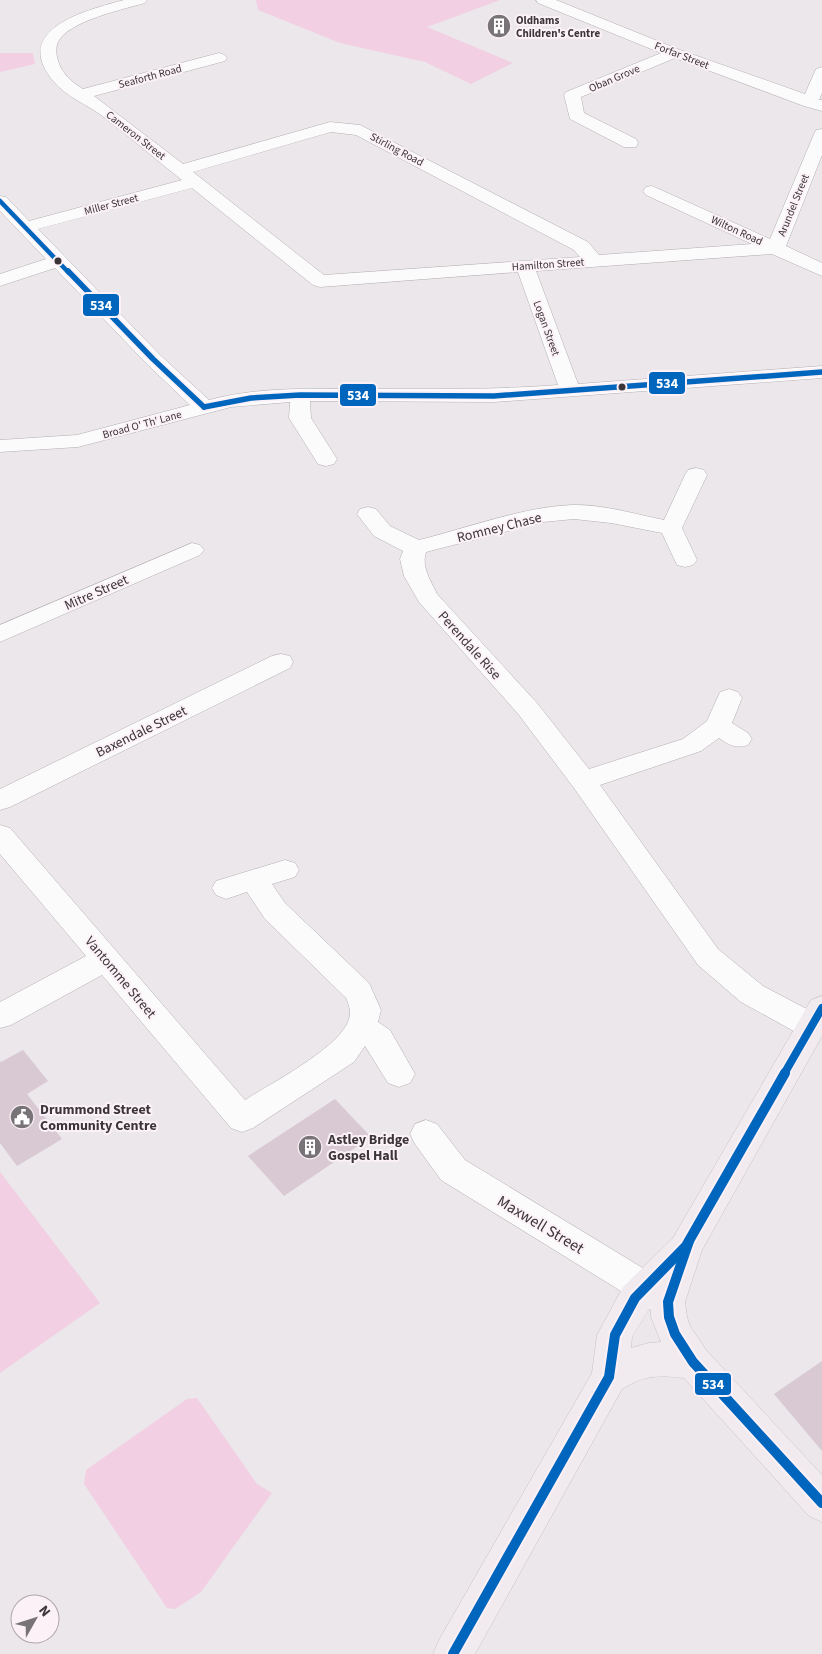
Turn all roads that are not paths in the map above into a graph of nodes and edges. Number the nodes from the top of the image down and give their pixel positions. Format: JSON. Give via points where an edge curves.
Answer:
{"nodes":[{"id":1,"x":140,"y":0,"type":"edge"},
{"id":2,"x":543,"y":0,"type":"edge"},
{"id":3,"x":675,"y":53,"type":"junction"},
{"id":4,"x":219,"y":58,"type":"dead end"},
{"id":5,"x":822,"y":72,"type":"edge"},
{"id":6,"x":80,"y":95,"type":"junction"},
{"id":7,"x":816,"y":105,"type":"edge"},
{"id":8,"x":822,"y":134,"type":"edge"},
{"id":9,"x":630,"y":143,"type":"dead end"},
{"id":10,"x":181,"y":170,"type":"junction"},
{"id":11,"x":196,"y":182,"type":"junction"},
{"id":12,"x":652,"y":191,"type":"dead end"},
{"id":13,"x":0,"y":201,"type":"edge"},
{"id":14,"x":0,"y":224,"type":"edge"},
{"id":15,"x":23,"y":224,"type":"junction"},
{"id":16,"x":776,"y":248,"type":"junction"},
{"id":17,"x":58,"y":261,"type":"junction"},
{"id":18,"x":594,"y":261,"type":"junction"},
{"id":19,"x":525,"y":266,"type":"junction"},
{"id":20,"x":822,"y":270,"type":"edge"},
{"id":21,"x":0,"y":280,"type":"edge"},
{"id":22,"x":320,"y":281,"type":"joint"},
{"id":23,"x":822,"y":372,"type":"edge"},
{"id":24,"x":570,"y":390,"type":"junction"},
{"id":25,"x":300,"y":395,"type":"junction"},
{"id":26,"x":204,"y":407,"type":"junction"},
{"id":27,"x":0,"y":446,"type":"edge"},
{"id":28,"x":326,"y":459,"type":"dead end"},
{"id":29,"x":696,"y":475,"type":"dead end"},
{"id":30,"x":368,"y":514,"type":"dead end"},
{"id":31,"x":671,"y":528,"type":"junction"},
{"id":32,"x":416,"y":548,"type":"junction"},
{"id":33,"x":192,"y":550,"type":"dead end"},
{"id":34,"x":685,"y":560,"type":"dead end"},
{"id":35,"x":0,"y":634,"type":"edge"},
{"id":36,"x":281,"y":662,"type":"dead end"},
{"id":37,"x":730,"y":698,"type":"dead end"},
{"id":38,"x":583,"y":780,"type":"junction"},
{"id":39,"x":0,"y":800,"type":"edge"},
{"id":40,"x":0,"y":835,"type":"edge"},
{"id":41,"x":285,"y":870,"type":"dead end"},
{"id":42,"x":255,"y":879,"type":"junction"},
{"id":43,"x":226,"y":888,"type":"dead end"},
{"id":44,"x":105,"y":958,"type":"junction"},
{"id":45,"x":0,"y":1016,"type":"edge"},
{"id":46,"x":817,"y":1017,"type":"edge"},
{"id":47,"x":362,"y":1027,"type":"junction"},
{"id":48,"x":399,"y":1074,"type":"dead end"},
{"id":49,"x":426,"y":1134,"type":"dead end"},
{"id":50,"x":657,"y":1295,"type":"junction"},
{"id":51,"x":693,"y":1362,"type":"junction"},
{"id":52,"x":609,"y":1377,"type":"junction"},
{"id":53,"x":822,"y":1503,"type":"edge"},
{"id":54,"x":453,"y":1654,"type":"edge"}],
"edges":[{"from":1,"to":6,"type":"street","name":"Cameron Street","via":[[69,24],[51,40],[50,59],[54,70]]},
{"from":2,"to":3,"type":"street","name":"Forfar Street"},
{"from":3,"to":7,"type":"street","name":"Forfar Street"},
{"from":3,"to":9,"type":"street","name":"Oban Grove","via":[[572,95],[576,116]]},
{"from":4,"to":6,"type":"street","name":"Seaforth Road"},
{"from":5,"to":7,"type":"street"},
{"from":6,"to":10,"type":"street","name":"Cameron Street"},
{"from":8,"to":16,"type":"street","name":"Arundel Street"},
{"from":10,"to":11,"type":"street","name":"Cameron Street"},
{"from":10,"to":18,"type":"street","name":"Stirling Road","via":[[330,127],[360,130],[581,246]]},
{"from":11,"to":15,"type":"street","name":"Miller Street"},
{"from":11,"to":22,"type":"street","name":"Cameron Street"},
{"from":12,"to":16,"type":"street","name":"Wilton Road"},
{"from":13,"to":15,"type":"street"},
{"from":14,"to":15,"type":"street","name":"Miller Street"},
{"from":15,"to":17,"type":"street"},
{"from":16,"to":18,"type":"street","name":"Hamilton Street"},
{"from":16,"to":20,"type":"street","name":"Wilton Road"},
{"from":17,"to":21,"type":"street"},
{"from":17,"to":26,"type":"street"},
{"from":18,"to":19,"type":"street","name":"Hamilton Street"},
{"from":19,"to":22,"type":"street","name":"Hamilton Street"},
{"from":19,"to":24,"type":"street","name":"Logan Street"},
{"from":23,"to":24,"type":"street","name":"Broad O' Th' Lane"},
{"from":24,"to":25,"type":"street","name":"Broad O' Th' Lane","via":[[471,397]]},
{"from":25,"to":26,"type":"street","name":"Broad O' Th' Lane","via":[[251,398]]},
{"from":25,"to":28,"type":"street","via":[[300,418]]},
{"from":26,"to":27,"type":"street","name":"Broad O' Th' Lane","via":[[78,441]]},
{"from":29,"to":31,"type":"street"},
{"from":30,"to":32,"type":"street","via":[[382,530]]},
{"from":31,"to":32,"type":"street","name":"Romney Chase","via":[[574,512],[542,515]]},
{"from":31,"to":34,"type":"street"},
{"from":32,"to":38,"type":"street","name":"Perendale Rise","via":[[412,559],[416,576],[427,597],[528,709]]},
{"from":33,"to":35,"type":"street","name":"Mitre Street"},
{"from":36,"to":39,"type":"street","name":"Baxendale Street"},
{"from":37,"to":38,"type":"street","via":[[729,733]]},
{"from":38,"to":46,"type":"street","name":"Perendale Rise","via":[[708,957],[752,994]]},
{"from":40,"to":44,"type":"street","name":"Vantomme Street"},
{"from":41,"to":42,"type":"street"},
{"from":42,"to":43,"type":"street"},
{"from":42,"to":47,"type":"street","via":[[275,911],[358,991],[366,1010]]},
{"from":44,"to":45,"type":"street"},
{"from":44,"to":47,"type":"street","name":"Vantomme Street","via":[[242,1119],[343,1053]]},
{"from":46,"to":50,"type":"main road"},
{"from":47,"to":48,"type":"street","via":[[379,1039]]},
{"from":49,"to":50,"type":"street","name":"Maxwell Street","via":[[452,1170]]},
{"from":50,"to":51,"type":"main road"},
{"from":50,"to":52,"type":"main road","via":[[636,1298],[615,1335]]},
{"from":51,"to":52,"type":"main road","via":[[650,1358],[630,1364]]},
{"from":51,"to":53,"type":"main road"},
{"from":52,"to":54,"type":"main road"}]}
